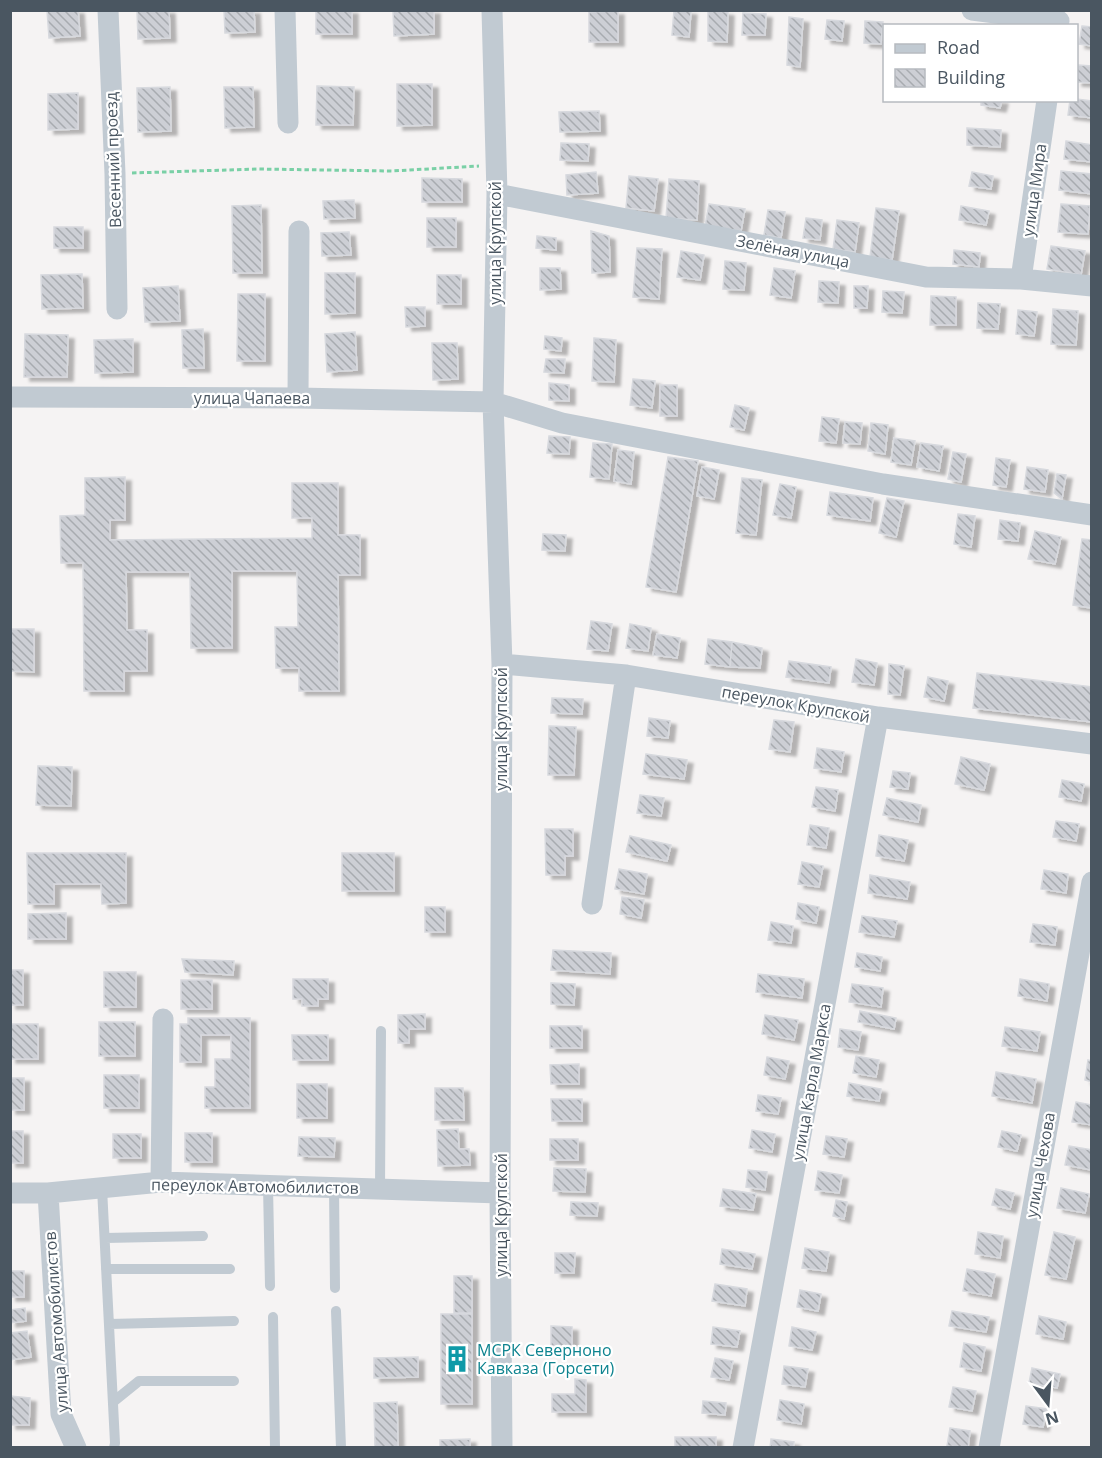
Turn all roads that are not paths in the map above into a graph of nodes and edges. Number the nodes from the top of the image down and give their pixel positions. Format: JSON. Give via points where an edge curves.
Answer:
{"nodes":[{"id":1,"x":108,"y":10,"type":"edge"},
{"id":2,"x":285,"y":10,"type":"edge"},
{"id":3,"x":492,"y":10,"type":"edge"},
{"id":4,"x":972,"y":10,"type":"edge"},
{"id":5,"x":1059,"y":19,"type":"edge"},
{"id":6,"x":1047,"y":102,"type":"edge"},
{"id":7,"x":288,"y":123,"type":"dead end"},
{"id":8,"x":497,"y":194,"type":"junction"},
{"id":9,"x":299,"y":231,"type":"dead end"},
{"id":10,"x":1021,"y":279,"type":"junction"},
{"id":11,"x":1092,"y":286,"type":"edge"},
{"id":12,"x":117,"y":309,"type":"dead end"},
{"id":13,"x":10,"y":398,"type":"edge"},
{"id":14,"x":298,"y":398,"type":"junction"},
{"id":15,"x":493,"y":402,"type":"junction"},
{"id":16,"x":1092,"y":515,"type":"edge"},
{"id":17,"x":502,"y":664,"type":"junction"},
{"id":18,"x":626,"y":675,"type":"junction"},
{"id":19,"x":878,"y":717,"type":"junction"},
{"id":20,"x":1092,"y":744,"type":"edge"},
{"id":21,"x":1092,"y":882,"type":"edge"},
{"id":22,"x":592,"y":904,"type":"dead end"},
{"id":23,"x":163,"y":1019,"type":"dead end"},
{"id":24,"x":381,"y":1031,"type":"dead end"},
{"id":25,"x":161,"y":1182,"type":"junction"},
{"id":26,"x":268,"y":1186,"type":"junction"},
{"id":27,"x":102,"y":1188,"type":"junction"},
{"id":28,"x":334,"y":1188,"type":"junction"},
{"id":29,"x":381,"y":1190,"type":"junction"},
{"id":30,"x":10,"y":1193,"type":"edge"},
{"id":31,"x":48,"y":1193,"type":"junction"},
{"id":32,"x":500,"y":1193,"type":"junction"},
{"id":33,"x":203,"y":1236,"type":"dead end"},
{"id":34,"x":105,"y":1238,"type":"junction"},
{"id":35,"x":106,"y":1269,"type":"junction"},
{"id":36,"x":230,"y":1269,"type":"dead end"},
{"id":37,"x":270,"y":1286,"type":"dead end"},
{"id":38,"x":335,"y":1288,"type":"dead end"},
{"id":39,"x":336,"y":1311,"type":"dead end"},
{"id":40,"x":273,"y":1317,"type":"dead end"},
{"id":41,"x":234,"y":1321,"type":"dead end"},
{"id":42,"x":109,"y":1324,"type":"junction"},
{"id":43,"x":234,"y":1381,"type":"dead end"},
{"id":44,"x":113,"y":1402,"type":"junction"},
{"id":45,"x":76,"y":1448,"type":"edge"},
{"id":46,"x":114,"y":1448,"type":"edge"},
{"id":47,"x":275,"y":1448,"type":"edge"},
{"id":48,"x":341,"y":1448,"type":"edge"},
{"id":49,"x":502,"y":1448,"type":"edge"},
{"id":50,"x":743,"y":1448,"type":"edge"},
{"id":51,"x":989,"y":1448,"type":"edge"}],
"edges":[{"from":1,"to":12,"type":"street","name":"Весенний проезд"},
{"from":2,"to":7,"type":"street"},
{"from":3,"to":8,"type":"street","name":"улица Крупской"},
{"from":4,"to":5,"type":"street"},
{"from":6,"to":10,"type":"street","name":"улица Мира"},
{"from":8,"to":10,"type":"street","name":"Зелёная улица","via":[[926,277]]},
{"from":8,"to":15,"type":"street","name":"улица Крупской"},
{"from":9,"to":14,"type":"street"},
{"from":10,"to":11,"type":"street","name":"Зелёная улица"},
{"from":13,"to":14,"type":"street","name":"улица Чапаева"},
{"from":14,"to":15,"type":"street","name":"улица Чапаева"},
{"from":15,"to":16,"type":"street","name":"улица Чапаева","via":[[562,423],[883,484]]},
{"from":15,"to":17,"type":"street","name":"улица Крупской"},
{"from":17,"to":18,"type":"street","name":"переулок Крупской"},
{"from":17,"to":32,"type":"street","name":"улица Крупской"},
{"from":18,"to":19,"type":"street","name":"переулок Крупской"},
{"from":18,"to":22,"type":"street"},
{"from":19,"to":20,"type":"street","name":"переулок Крупской"},
{"from":19,"to":50,"type":"street","name":"улица Карла Маркса"},
{"from":21,"to":51,"type":"street","name":"улица Чехова"},
{"from":23,"to":25,"type":"street"},
{"from":24,"to":29,"type":"lane"},
{"from":25,"to":26,"type":"street","name":"переулок Автомобилистов"},
{"from":25,"to":27,"type":"street","name":"переулок Автомобилистов"},
{"from":26,"to":28,"type":"street","name":"переулок Автомобилистов"},
{"from":26,"to":37,"type":"lane"},
{"from":27,"to":31,"type":"street","name":"переулок Автомобилистов"},
{"from":27,"to":34,"type":"lane"},
{"from":28,"to":29,"type":"street","name":"переулок Автомобилистов"},
{"from":28,"to":38,"type":"lane"},
{"from":29,"to":32,"type":"street","name":"переулок Автомобилистов"},
{"from":30,"to":31,"type":"street","name":"переулок Автомобилистов"},
{"from":31,"to":45,"type":"street","name":"улица Автомобилистов","via":[[61,1414]]},
{"from":32,"to":49,"type":"street","name":"улица Крупской"},
{"from":33,"to":34,"type":"lane"},
{"from":34,"to":35,"type":"lane"},
{"from":35,"to":36,"type":"lane"},
{"from":35,"to":42,"type":"lane"},
{"from":39,"to":48,"type":"lane"},
{"from":40,"to":47,"type":"lane"},
{"from":41,"to":42,"type":"lane"},
{"from":42,"to":44,"type":"lane"},
{"from":43,"to":44,"type":"lane","via":[[140,1381]]},
{"from":44,"to":46,"type":"lane"}]}
